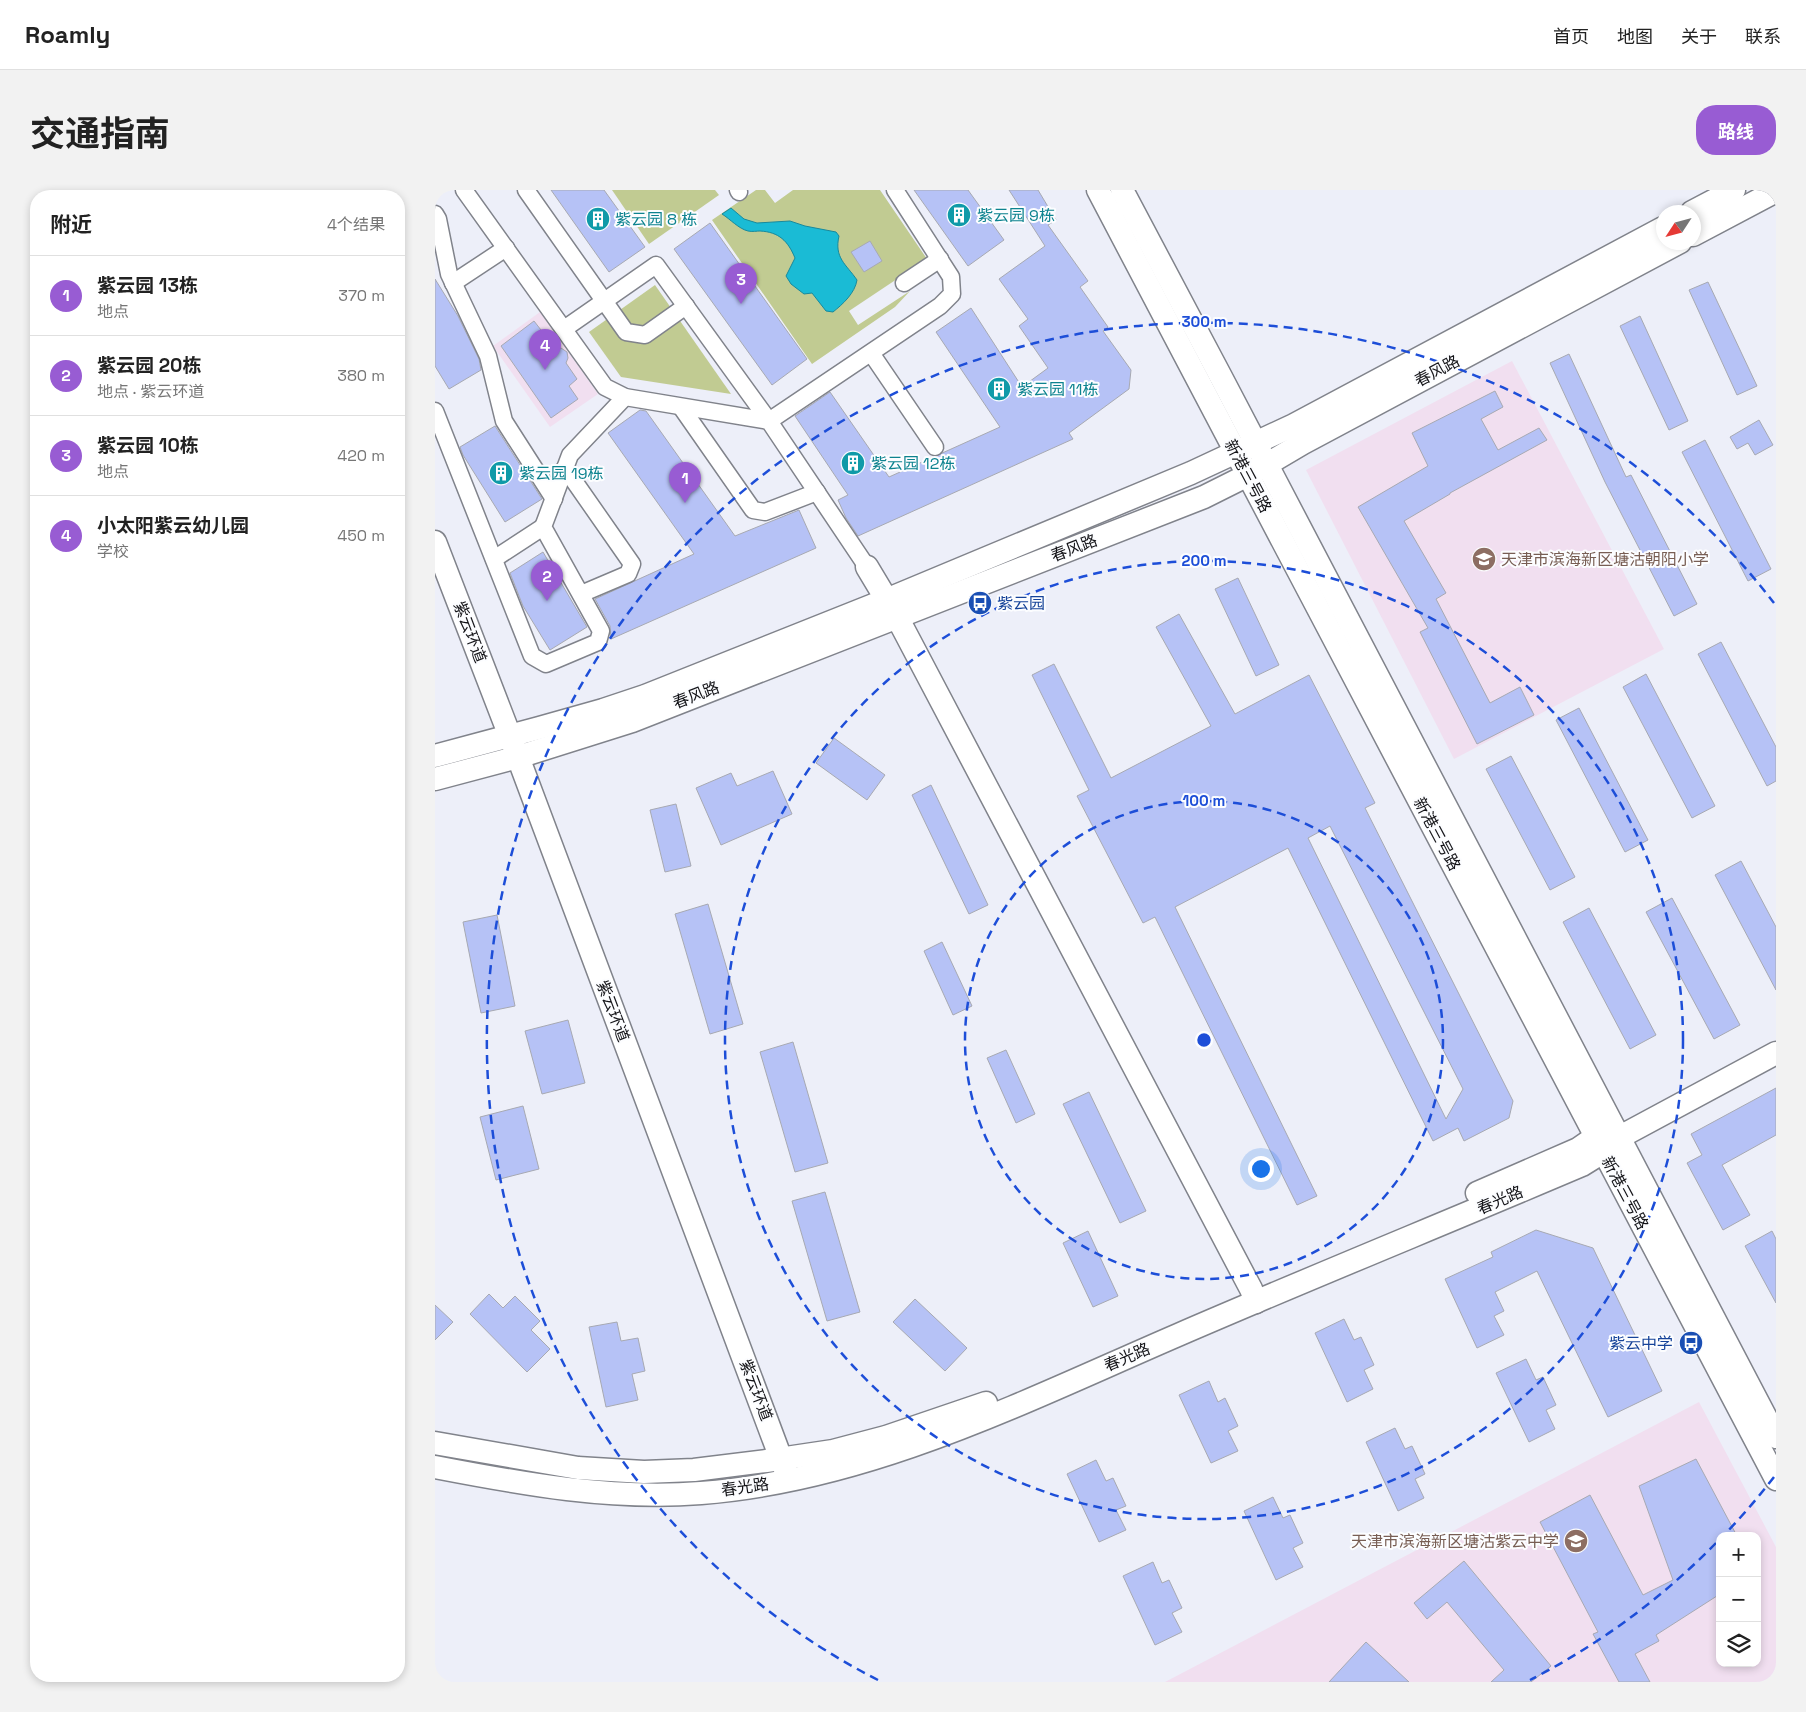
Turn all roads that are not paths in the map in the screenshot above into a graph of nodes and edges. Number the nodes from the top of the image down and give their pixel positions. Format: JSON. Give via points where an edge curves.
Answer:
{"nodes":[{"id":1,"x":464,"y":190,"type":"edge"},
{"id":2,"x":526,"y":190,"type":"edge"},
{"id":3,"x":895,"y":190,"type":"edge"},
{"id":4,"x":1098,"y":190,"type":"edge"},
{"id":5,"x":1122,"y":190,"type":"edge"},
{"id":6,"x":1734,"y":190,"type":"edge"},
{"id":7,"x":1776,"y":192,"type":"edge"},
{"id":8,"x":1701,"y":207,"type":"edge"},
{"id":9,"x":435,"y":214,"type":"edge"},
{"id":10,"x":1701,"y":231,"type":"edge"},
{"id":11,"x":1656,"y":232,"type":"edge"},
{"id":12,"x":506,"y":248,"type":"junction"},
{"id":13,"x":1664,"y":250,"type":"edge"},
{"id":14,"x":940,"y":259,"type":"junction"},
{"id":15,"x":453,"y":283,"type":"junction"},
{"id":16,"x":904,"y":283,"type":"dead end"},
{"id":17,"x":605,"y":301,"type":"junction"},
{"id":18,"x":686,"y":306,"type":"junction"},
{"id":19,"x":564,"y":329,"type":"junction"},
{"id":20,"x":871,"y":353,"type":"junction"},
{"id":21,"x":625,"y":397,"type":"junction"},
{"id":22,"x":681,"y":407,"type":"junction"},
{"id":23,"x":1236,"y":407,"type":"junction"},
{"id":24,"x":435,"y":411,"type":"edge"},
{"id":25,"x":769,"y":421,"type":"junction"},
{"id":26,"x":1299,"y":434,"type":"junction"},
{"id":27,"x":935,"y":447,"type":"dead end"},
{"id":28,"x":1251,"y":460,"type":"junction"},
{"id":29,"x":565,"y":468,"type":"junction"},
{"id":30,"x":817,"y":492,"type":"junction"},
{"id":31,"x":1204,"y":497,"type":"junction"},
{"id":32,"x":554,"y":499,"type":"junction"},
{"id":33,"x":1283,"y":519,"type":"junction"},
{"id":34,"x":543,"y":527,"type":"junction"},
{"id":35,"x":435,"y":542,"type":"edge"},
{"id":36,"x":494,"y":559,"type":"junction"},
{"id":37,"x":867,"y":567,"type":"joint"},
{"id":38,"x":435,"y":583,"type":"edge"},
{"id":39,"x":581,"y":594,"type":"junction"},
{"id":40,"x":891,"y":608,"type":"junction"},
{"id":41,"x":489,"y":703,"type":"junction"},
{"id":42,"x":543,"y":738,"type":"junction"},
{"id":43,"x":507,"y":746,"type":"junction"},
{"id":44,"x":435,"y":756,"type":"edge"},
{"id":45,"x":435,"y":779,"type":"edge"},
{"id":46,"x":1776,"y":1040,"type":"edge"},
{"id":47,"x":1776,"y":1053,"type":"edge"},
{"id":48,"x":1608,"y":1138,"type":"junction"},
{"id":49,"x":1254,"y":1296,"type":"junction"},
{"id":50,"x":1776,"y":1437,"type":"edge"},
{"id":51,"x":435,"y":1443,"type":"edge"},
{"id":52,"x":774,"y":1460,"type":"junction"},
{"id":53,"x":435,"y":1467,"type":"edge"},
{"id":54,"x":1776,"y":1478,"type":"edge"},
{"id":55,"x":781,"y":1482,"type":"junction"}],
"edges":[{"from":1,"to":12,"type":"street"},
{"from":2,"to":17,"type":"street"},
{"from":3,"to":14,"type":"street"},
{"from":4,"to":28,"type":"main road","via":[[1216,415]]},
{"from":5,"to":23,"type":"main road","name":"新港三号路"},
{"from":6,"to":8,"type":"main road"},
{"from":7,"to":10,"type":"main road"},
{"from":9,"to":15,"type":"street"},
{"from":11,"to":26,"type":"main road","name":"春风路"},
{"from":12,"to":15,"type":"street"},
{"from":12,"to":19,"type":"street"},
{"from":13,"to":26,"type":"main road","name":"春风路"},
{"from":14,"to":16,"type":"street"},
{"from":14,"to":20,"type":"street","via":[[951,277],[952,294],[940,306]]},
{"from":15,"to":32,"type":"street","via":[[487,356],[504,421]]},
{"from":17,"to":18,"type":"street","via":[[626,332],[645,334]]},
{"from":17,"to":18,"type":"street","via":[[656,265]]},
{"from":17,"to":19,"type":"street"},
{"from":18,"to":25,"type":"street"},
{"from":19,"to":21,"type":"street","via":[[605,387]]},
{"from":20,"to":25,"type":"street"},
{"from":20,"to":27,"type":"street"},
{"from":21,"to":22,"type":"street"},
{"from":21,"to":29,"type":"street","via":[[570,455]]},
{"from":22,"to":25,"type":"street"},
{"from":22,"to":30,"type":"street","via":[[753,510],[765,512]]},
{"from":23,"to":26,"type":"main road","via":[[1245,418],[1260,426]]},
{"from":23,"to":28,"type":"main road","name":"新港三号路"},
{"from":24,"to":36,"type":"street"},
{"from":25,"to":30,"type":"street"},
{"from":26,"to":28,"type":"main road","name":"春风路"},
{"from":28,"to":31,"type":"main road","name":"春风路"},
{"from":28,"to":33,"type":"main road","name":"新港三号路"},
{"from":28,"to":40,"type":"main road","name":"春风路","via":[[1191,473]]},
{"from":29,"to":32,"type":"street"},
{"from":29,"to":39,"type":"street","via":[[632,564],[628,574]]},
{"from":30,"to":37,"type":"street"},
{"from":31,"to":33,"type":"main road","via":[[1241,492]]},
{"from":31,"to":40,"type":"main road","name":"春风路"},
{"from":32,"to":34,"type":"street"},
{"from":33,"to":48,"type":"main road","name":"新港三号路"},
{"from":34,"to":36,"type":"street"},
{"from":34,"to":39,"type":"street"},
{"from":35,"to":41,"type":"main road","name":"紫云环道"},
{"from":36,"to":39,"type":"street","via":[[532,656],[546,664],[598,642],[601,631]]},
{"from":37,"to":40,"type":"main road"},
{"from":38,"to":41,"type":"main road","name":"紫云环道"},
{"from":40,"to":42,"type":"main road","name":"春风路","via":[[645,696]]},
{"from":40,"to":49,"type":"main road"},
{"from":41,"to":42,"type":"main road","via":[[513,724]]},
{"from":41,"to":43,"type":"main road","name":"紫云环道"},
{"from":42,"to":43,"type":"main road","name":"春风路"},
{"from":43,"to":44,"type":"main road","name":"春风路"},
{"from":43,"to":45,"type":"main road","name":"春风路"},
{"from":43,"to":52,"type":"main road","name":"紫云环道"},
{"from":46,"to":48,"type":"main road","name":"春光路"},
{"from":47,"to":48,"type":"main road","name":"春光路"},
{"from":48,"to":49,"type":"main road","name":"春光路","via":[[1582,1165]]},
{"from":48,"to":50,"type":"main road","name":"新港三号路"},
{"from":48,"to":54,"type":"main road","name":"新港三号路"},
{"from":49,"to":52,"type":"main road","name":"春光路","via":[[1196,1312],[1014,1394],[886,1437],[833,1451]]},
{"from":49,"to":55,"type":"main road","name":"春光路","via":[[949,1432],[839,1470]]},
{"from":51,"to":52,"type":"main road","name":"春光路","via":[[578,1468],[643,1472],[693,1470]]},
{"from":52,"to":55,"type":"main road","name":"紫云环道"},
{"from":53,"to":55,"type":"main road","name":"春光路","via":[[524,1484],[651,1496]]}]}
